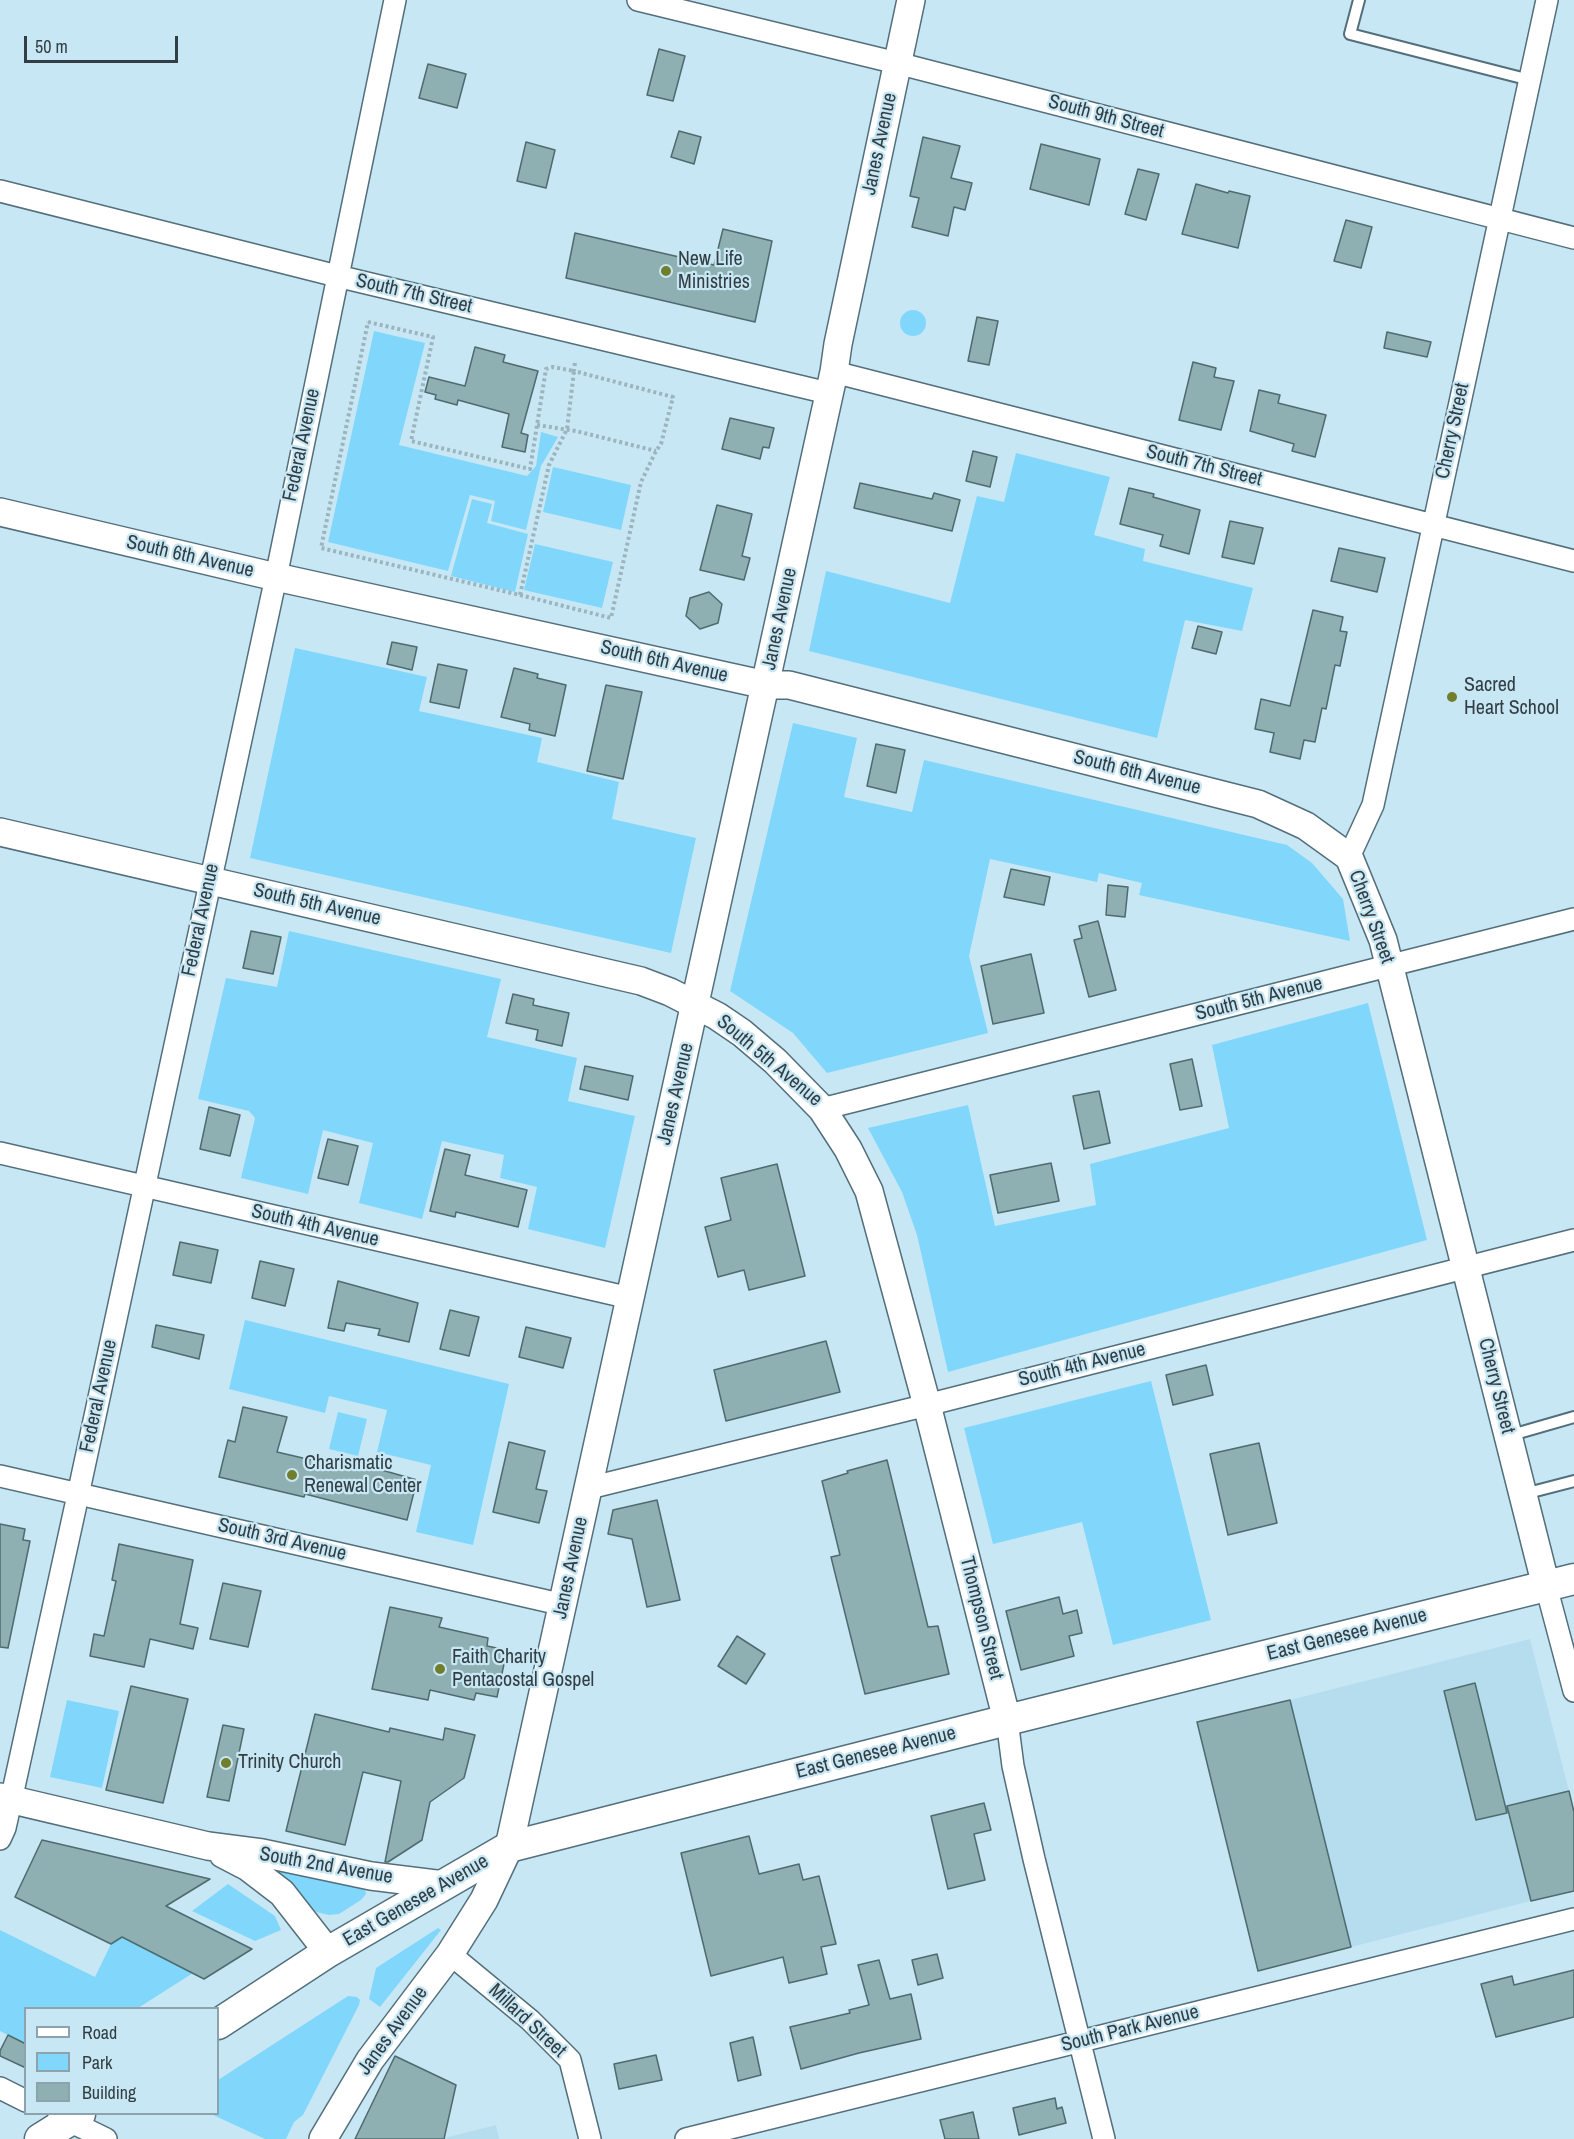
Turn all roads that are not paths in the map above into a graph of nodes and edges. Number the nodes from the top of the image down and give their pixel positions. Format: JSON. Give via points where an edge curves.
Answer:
{"nodes":[{"id":1,"x":395,"y":0,"type":"edge"},
{"id":2,"x":638,"y":0,"type":"edge"},
{"id":3,"x":911,"y":0,"type":"edge"},
{"id":4,"x":1359,"y":0,"type":"edge"},
{"id":5,"x":1546,"y":0,"type":"edge"},
{"id":6,"x":897,"y":63,"type":"junction"},
{"id":7,"x":1530,"y":80,"type":"junction"},
{"id":8,"x":0,"y":191,"type":"edge"},
{"id":9,"x":1499,"y":219,"type":"junction"},
{"id":10,"x":1574,"y":238,"type":"edge"},
{"id":11,"x":338,"y":276,"type":"junction"},
{"id":12,"x":831,"y":383,"type":"junction"},
{"id":13,"x":0,"y":512,"type":"edge"},
{"id":14,"x":1432,"y":524,"type":"junction"},
{"id":15,"x":1574,"y":561,"type":"edge"},
{"id":16,"x":276,"y":577,"type":"junction"},
{"id":17,"x":766,"y":685,"type":"junction"},
{"id":18,"x":0,"y":832,"type":"edge"},
{"id":19,"x":1349,"y":857,"type":"junction"},
{"id":20,"x":210,"y":880,"type":"junction"},
{"id":21,"x":1574,"y":919,"type":"edge"},
{"id":22,"x":1390,"y":966,"type":"junction"},
{"id":23,"x":696,"y":1005,"type":"junction"},
{"id":24,"x":822,"y":1109,"type":"junction"},
{"id":25,"x":0,"y":1153,"type":"edge"},
{"id":26,"x":143,"y":1186,"type":"junction"},
{"id":27,"x":1574,"y":1240,"type":"edge"},
{"id":28,"x":1466,"y":1267,"type":"junction"},
{"id":29,"x":630,"y":1298,"type":"junction"},
{"id":30,"x":927,"y":1405,"type":"junction"},
{"id":31,"x":1574,"y":1417,"type":"edge"},
{"id":32,"x":1508,"y":1436,"type":"junction"},
{"id":33,"x":0,"y":1476,"type":"edge"},
{"id":34,"x":1574,"y":1481,"type":"edge"},
{"id":35,"x":589,"y":1488,"type":"junction"},
{"id":36,"x":1524,"y":1494,"type":"junction"},
{"id":37,"x":78,"y":1495,"type":"junction"},
{"id":38,"x":1560,"y":1582,"type":"edge"},
{"id":39,"x":564,"y":1605,"type":"junction"},
{"id":40,"x":1574,"y":1691,"type":"edge"},
{"id":41,"x":1007,"y":1720,"type":"junction"},
{"id":42,"x":5,"y":1798,"type":"edge"},
{"id":43,"x":0,"y":1839,"type":"edge"},
{"id":44,"x":208,"y":1846,"type":"junction"},
{"id":45,"x":509,"y":1847,"type":"junction"},
{"id":46,"x":444,"y":1885,"type":"junction"},
{"id":47,"x":1574,"y":1918,"type":"edge"},
{"id":48,"x":328,"y":1952,"type":"junction"},
{"id":49,"x":450,"y":1954,"type":"junction"},
{"id":50,"x":219,"y":2023,"type":"edge"},
{"id":51,"x":1079,"y":2042,"type":"junction"},
{"id":52,"x":0,"y":2088,"type":"edge"},
{"id":53,"x":24,"y":2099,"type":"edge"},
{"id":54,"x":67,"y":2116,"type":"edge"},
{"id":55,"x":40,"y":2139,"type":"edge"},
{"id":56,"x":106,"y":2139,"type":"edge"},
{"id":57,"x":323,"y":2139,"type":"edge"},
{"id":58,"x":590,"y":2139,"type":"edge"},
{"id":59,"x":686,"y":2139,"type":"edge"},
{"id":60,"x":1104,"y":2139,"type":"edge"}],
"edges":[{"from":1,"to":11,"type":"street","name":"Federal Avenue"},
{"from":2,"to":6,"type":"street","name":"South 9th Street"},
{"from":3,"to":6,"type":"street","name":"Janes Avenue"},
{"from":4,"to":7,"type":"lane","via":[[1350,34]]},
{"from":5,"to":7,"type":"street","name":"Cherry Street"},
{"from":6,"to":9,"type":"street","name":"South 9th Street"},
{"from":6,"to":12,"type":"street","name":"Janes Avenue"},
{"from":7,"to":9,"type":"street","name":"Cherry Street"},
{"from":8,"to":11,"type":"street","name":"South 7th Street"},
{"from":9,"to":10,"type":"street","name":"South 9th Street"},
{"from":9,"to":14,"type":"street","name":"Cherry Street"},
{"from":11,"to":12,"type":"street","name":"South 7th Street"},
{"from":11,"to":16,"type":"street","name":"Federal Avenue"},
{"from":12,"to":14,"type":"street","name":"South 7th Street"},
{"from":12,"to":17,"type":"street","name":"Janes Avenue"},
{"from":13,"to":16,"type":"street","name":"South 6th Avenue"},
{"from":14,"to":15,"type":"street","name":"South 7th Street"},
{"from":14,"to":19,"type":"street","name":"Cherry Street","via":[[1373,805]]},
{"from":16,"to":17,"type":"street","name":"South 6th Avenue"},
{"from":16,"to":20,"type":"street","name":"Federal Avenue"},
{"from":17,"to":19,"type":"street","name":"South 6th Avenue","via":[[789,686],[1258,804],[1306,826]]},
{"from":17,"to":23,"type":"street","name":"Janes Avenue"},
{"from":18,"to":20,"type":"street","name":"South 5th Avenue"},
{"from":19,"to":22,"type":"street","name":"Cherry Street"},
{"from":20,"to":23,"type":"street","name":"South 5th Avenue","via":[[641,981]]},
{"from":20,"to":26,"type":"street","name":"Federal Avenue"},
{"from":21,"to":22,"type":"street","name":"South 5th Avenue"},
{"from":22,"to":24,"type":"street","name":"South 5th Avenue"},
{"from":22,"to":28,"type":"street","name":"Cherry Street"},
{"from":23,"to":24,"type":"street","name":"South 5th Avenue","via":[[742,1033]]},
{"from":23,"to":29,"type":"street","name":"Janes Avenue"},
{"from":24,"to":30,"type":"street","name":"Thompson Street","via":[[869,1191]]},
{"from":25,"to":26,"type":"street","name":"South 4th Avenue"},
{"from":26,"to":29,"type":"street","name":"South 4th Avenue"},
{"from":26,"to":37,"type":"street","name":"Federal Avenue"},
{"from":27,"to":28,"type":"street","name":"South 4th Avenue"},
{"from":28,"to":30,"type":"street","name":"South 4th Avenue"},
{"from":28,"to":32,"type":"street","name":"Cherry Street"},
{"from":29,"to":35,"type":"street","name":"Janes Avenue"},
{"from":30,"to":35,"type":"street","name":"South 4th Avenue"},
{"from":30,"to":41,"type":"street","name":"Thompson Street"},
{"from":31,"to":32,"type":"lane"},
{"from":32,"to":36,"type":"street","name":"Cherry Street"},
{"from":33,"to":37,"type":"street","name":"South 3rd Avenue"},
{"from":34,"to":36,"type":"lane"},
{"from":35,"to":39,"type":"street","name":"Janes Avenue"},
{"from":36,"to":38,"type":"street","name":"Cherry Street"},
{"from":37,"to":39,"type":"street","name":"South 3rd Avenue"},
{"from":37,"to":42,"type":"street","name":"Federal Avenue"},
{"from":38,"to":40,"type":"street","name":"Cherry Street"},
{"from":38,"to":41,"type":"main road","name":"East Genesee Avenue"},
{"from":39,"to":45,"type":"street","name":"Janes Avenue"},
{"from":41,"to":45,"type":"main road","name":"East Genesee Avenue"},
{"from":41,"to":51,"type":"street","name":"Thompson Street","via":[[1013,1766]]},
{"from":42,"to":43,"type":"street","name":"Federal Avenue","via":[[5,1828]]},
{"from":42,"to":44,"type":"street","name":"South 2nd Avenue"},
{"from":44,"to":46,"type":"street","name":"South 2nd Avenue","via":[[371,1876]]},
{"from":44,"to":48,"type":"street","name":"South 2nd Avenue","via":[[248,1867],[282,1893]]},
{"from":45,"to":46,"type":"main road","name":"East Genesee Avenue"},
{"from":45,"to":49,"type":"street","name":"Janes Avenue","via":[[484,1900]]},
{"from":46,"to":48,"type":"main road","name":"East Genesee Avenue"},
{"from":47,"to":51,"type":"street","name":"South Park Avenue"},
{"from":48,"to":50,"type":"main road","name":"East Genesee Avenue"},
{"from":49,"to":57,"type":"street","name":"Janes Avenue","via":[[370,2060]]},
{"from":49,"to":58,"type":"street","name":"Millard Street","via":[[530,2020],[570,2060]]},
{"from":51,"to":59,"type":"street","name":"South Park Avenue"},
{"from":51,"to":60,"type":"street","name":"Thompson Street"},
{"from":52,"to":53,"type":"street"},
{"from":54,"to":55,"type":"main road"},
{"from":54,"to":56,"type":"street"}]}
